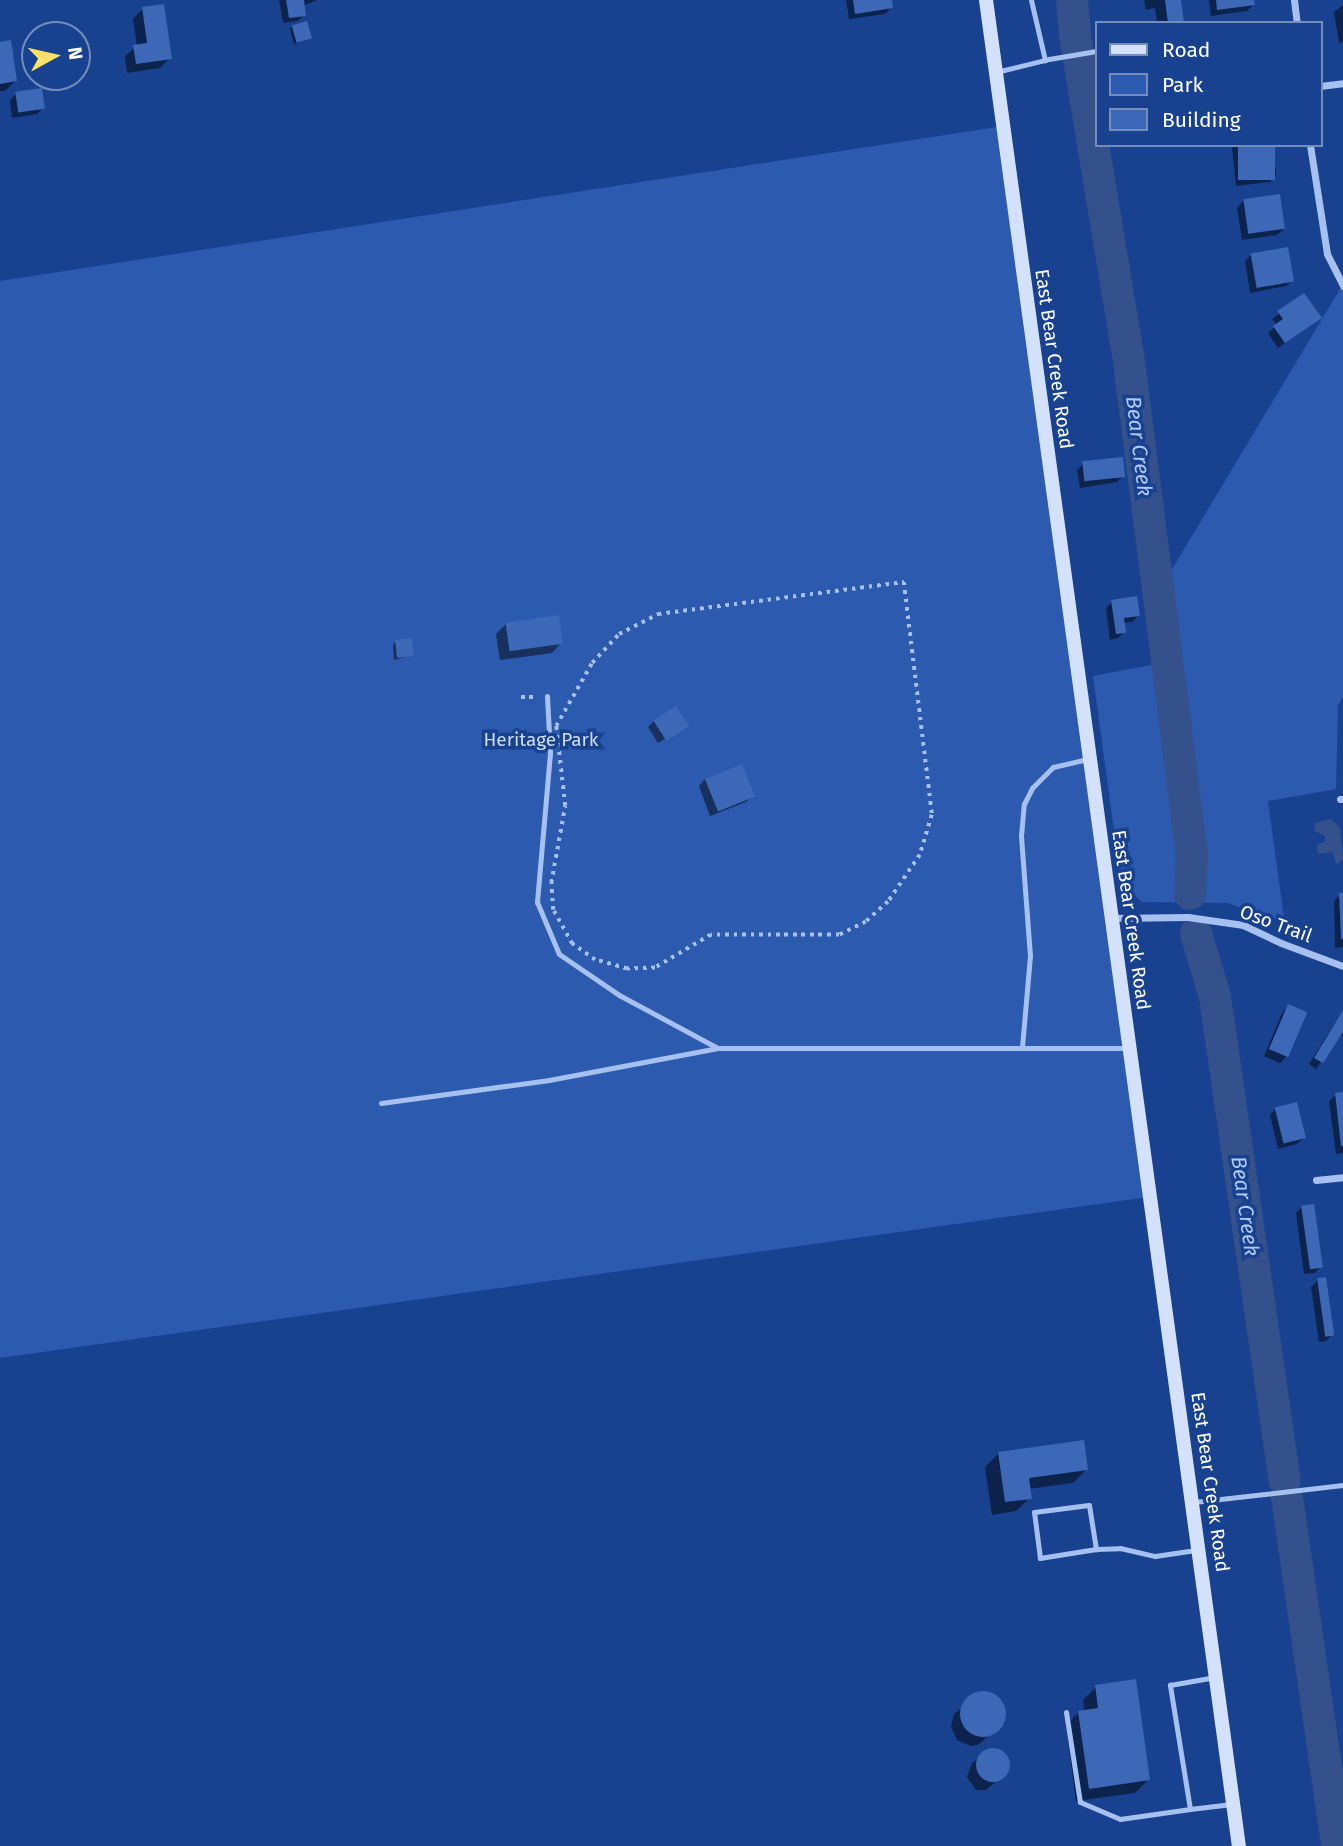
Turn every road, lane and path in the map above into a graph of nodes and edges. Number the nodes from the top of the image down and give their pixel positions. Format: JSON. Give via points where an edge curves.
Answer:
{"nodes":[{"id":1,"x":986,"y":0,"type":"edge"},
{"id":2,"x":1031,"y":0,"type":"edge"},
{"id":3,"x":1294,"y":0,"type":"edge"},
{"id":4,"x":1297,"y":21,"type":"edge"},
{"id":5,"x":1094,"y":51,"type":"edge"},
{"id":6,"x":1045,"y":60,"type":"junction"},
{"id":7,"x":996,"y":72,"type":"junction"},
{"id":8,"x":1343,"y":83,"type":"edge"},
{"id":9,"x":1322,"y":86,"type":"edge"},
{"id":10,"x":1310,"y":147,"type":"edge"},
{"id":11,"x":1343,"y":286,"type":"edge"},
{"id":12,"x":904,"y":582,"type":"joint"},
{"id":13,"x":547,"y":696,"type":"dead end"},
{"id":14,"x":1089,"y":759,"type":"junction"},
{"id":15,"x":1112,"y":918,"type":"junction"},
{"id":16,"x":1343,"y":966,"type":"edge"},
{"id":17,"x":1022,"y":1047,"type":"junction"},
{"id":18,"x":718,"y":1048,"type":"junction"},
{"id":19,"x":1130,"y":1048,"type":"junction"},
{"id":20,"x":381,"y":1103,"type":"dead end"},
{"id":21,"x":1343,"y":1177,"type":"edge"},
{"id":22,"x":1316,"y":1180,"type":"dead end"},
{"id":23,"x":1343,"y":1485,"type":"edge"},
{"id":24,"x":1194,"y":1502,"type":"junction"},
{"id":25,"x":1096,"y":1549,"type":"junction"},
{"id":26,"x":1200,"y":1549,"type":"junction"},
{"id":27,"x":1218,"y":1677,"type":"junction"},
{"id":28,"x":1066,"y":1712,"type":"dead end"},
{"id":29,"x":1233,"y":1804,"type":"junction"},
{"id":30,"x":1190,"y":1809,"type":"junction"},
{"id":31,"x":1239,"y":1846,"type":"edge"}],
"edges":[{"from":1,"to":7,"type":"main road","name":"East Bear Creek Road"},
{"from":2,"to":6,"type":"lane"},
{"from":3,"to":4,"type":"street"},
{"from":5,"to":6,"type":"lane"},
{"from":6,"to":7,"type":"lane"},
{"from":7,"to":14,"type":"main road","name":"East Bear Creek Road"},
{"from":8,"to":9,"type":"street"},
{"from":10,"to":11,"type":"street","via":[[1327,254]]},
{"from":12,"to":12,"type":"path","via":[[658,614],[618,634],[592,663],[556,726],[565,806],[551,883],[552,910],[572,944],[595,960],[655,968],[711,934],[839,935],[866,922],[888,902],[920,855],[932,815]]},
{"from":13,"to":18,"type":"lane","via":[[550,753],[537,902],[559,954],[620,995]]},
{"from":14,"to":15,"type":"main road","name":"East Bear Creek Road"},
{"from":14,"to":17,"type":"lane","via":[[1053,767],[1032,788],[1024,804],[1021,828],[1030,956]]},
{"from":15,"to":16,"type":"street","name":"Oso Trail","via":[[1188,917],[1243,925]]},
{"from":15,"to":19,"type":"main road","name":"East Bear Creek Road"},
{"from":17,"to":18,"type":"lane"},
{"from":17,"to":19,"type":"lane"},
{"from":18,"to":20,"type":"lane","via":[[549,1080]]},
{"from":19,"to":24,"type":"main road","name":"East Bear Creek Road"},
{"from":21,"to":22,"type":"street"},
{"from":23,"to":24,"type":"lane"},
{"from":24,"to":26,"type":"main road","name":"East Bear Creek Road"},
{"from":25,"to":25,"type":"lane","via":[[1088,1505],[1034,1512],[1040,1558]]},
{"from":25,"to":26,"type":"lane","via":[[1120,1548],[1156,1556]]},
{"from":26,"to":27,"type":"main road","name":"East Bear Creek Road"},
{"from":27,"to":29,"type":"main road","name":"East Bear Creek Road"},
{"from":27,"to":30,"type":"lane","via":[[1170,1685]]},
{"from":28,"to":30,"type":"lane","via":[[1080,1802],[1120,1819]]},
{"from":29,"to":30,"type":"lane"},
{"from":29,"to":31,"type":"main road","name":"East Bear Creek Road"}]}
